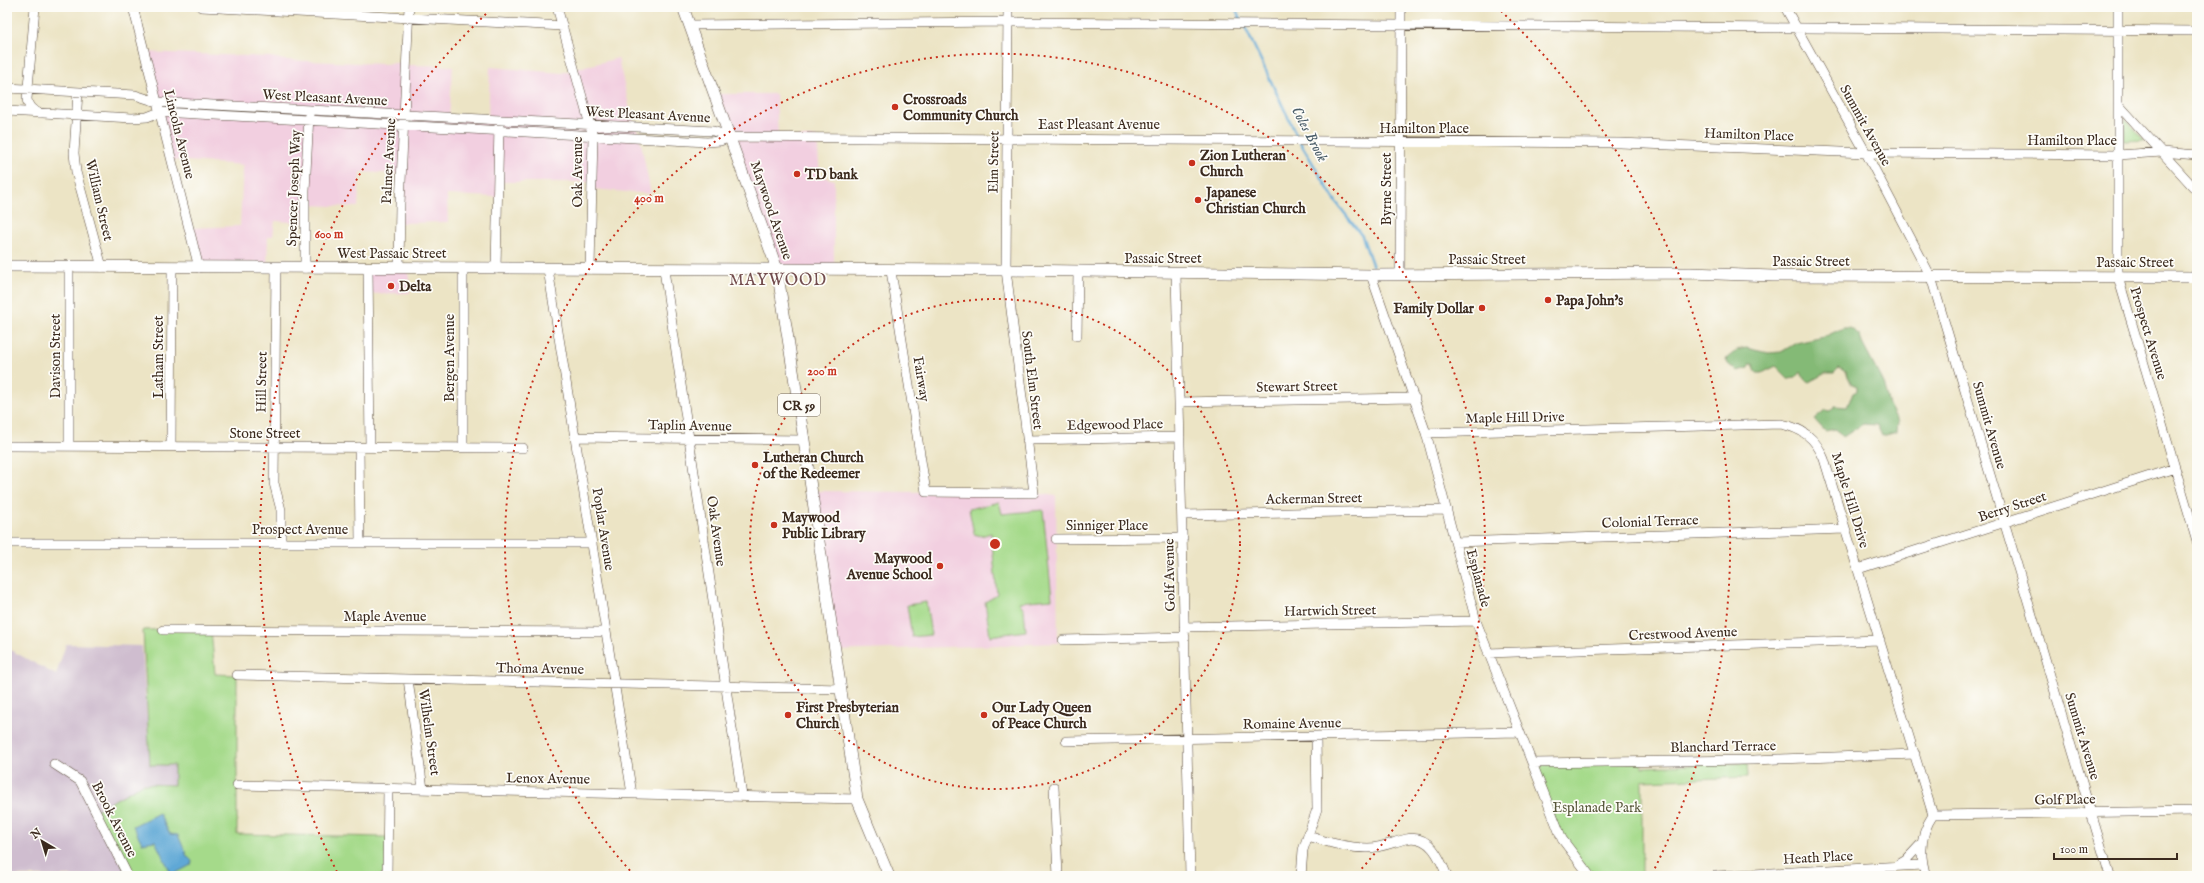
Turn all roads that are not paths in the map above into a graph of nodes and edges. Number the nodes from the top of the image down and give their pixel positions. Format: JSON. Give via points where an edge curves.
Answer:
{"nodes":[{"id":1,"x":35,"y":7,"type":"edge"},
{"id":2,"x":133,"y":7,"type":"edge"},
{"id":3,"x":201,"y":7,"type":"edge"},
{"id":4,"x":409,"y":7,"type":"edge"},
{"id":5,"x":557,"y":7,"type":"edge"},
{"id":6,"x":683,"y":7,"type":"edge"},
{"id":7,"x":1008,"y":7,"type":"edge"},
{"id":8,"x":1401,"y":7,"type":"edge"},
{"id":9,"x":1785,"y":7,"type":"edge"},
{"id":10,"x":2118,"y":7,"type":"edge"},
{"id":11,"x":222,"y":8,"type":"edge"},
{"id":12,"x":314,"y":10,"type":"edge"},
{"id":13,"x":409,"y":18,"type":"junction"},
{"id":14,"x":1008,"y":22,"type":"junction"},
{"id":15,"x":689,"y":25,"type":"junction"},
{"id":16,"x":563,"y":26,"type":"junction"},
{"id":17,"x":1401,"y":26,"type":"junction"},
{"id":18,"x":1797,"y":29,"type":"junction"},
{"id":19,"x":2118,"y":31,"type":"junction"},
{"id":20,"x":2197,"y":31,"type":"edge"},
{"id":21,"x":7,"y":88,"type":"edge"},
{"id":22,"x":29,"y":90,"type":"junction"},
{"id":23,"x":78,"y":92,"type":"junction"},
{"id":24,"x":157,"y":102,"type":"junction"},
{"id":25,"x":2118,"y":104,"type":"junction"},
{"id":26,"x":310,"y":110,"type":"junction"},
{"id":27,"x":7,"y":111,"type":"edge"},
{"id":28,"x":160,"y":112,"type":"junction"},
{"id":29,"x":41,"y":114,"type":"junction"},
{"id":30,"x":77,"y":115,"type":"junction"},
{"id":31,"x":404,"y":115,"type":"junction"},
{"id":32,"x":309,"y":120,"type":"junction"},
{"id":33,"x":499,"y":120,"type":"junction"},
{"id":34,"x":590,"y":125,"type":"junction"},
{"id":35,"x":404,"y":126,"type":"junction"},
{"id":36,"x":499,"y":131,"type":"junction"},
{"id":37,"x":593,"y":136,"type":"junction"},
{"id":38,"x":731,"y":137,"type":"junction"},
{"id":39,"x":1008,"y":138,"type":"junction"},
{"id":40,"x":1299,"y":140,"type":"joint"},
{"id":41,"x":1401,"y":143,"type":"junction"},
{"id":42,"x":2162,"y":152,"type":"junction"},
{"id":43,"x":1866,"y":153,"type":"junction"},
{"id":44,"x":2118,"y":155,"type":"junction"},
{"id":45,"x":2197,"y":155,"type":"edge"},
{"id":46,"x":2197,"y":191,"type":"edge"},
{"id":47,"x":7,"y":266,"type":"edge"},
{"id":48,"x":69,"y":267,"type":"junction"},
{"id":49,"x":102,"y":267,"type":"junction"},
{"id":50,"x":172,"y":268,"type":"junction"},
{"id":51,"x":199,"y":268,"type":"junction"},
{"id":52,"x":276,"y":268,"type":"junction"},
{"id":53,"x":305,"y":268,"type":"junction"},
{"id":54,"x":368,"y":268,"type":"junction"},
{"id":55,"x":399,"y":268,"type":"junction"},
{"id":56,"x":463,"y":269,"type":"junction"},
{"id":57,"x":496,"y":269,"type":"junction"},
{"id":58,"x":548,"y":269,"type":"junction"},
{"id":59,"x":590,"y":269,"type":"junction"},
{"id":60,"x":777,"y":269,"type":"junction"},
{"id":61,"x":664,"y":270,"type":"junction"},
{"id":62,"x":1006,"y":270,"type":"junction"},
{"id":63,"x":891,"y":271,"type":"junction"},
{"id":64,"x":1078,"y":272,"type":"junction"},
{"id":65,"x":1176,"y":273,"type":"junction"},
{"id":66,"x":1371,"y":275,"type":"junction"},
{"id":67,"x":1400,"y":275,"type":"junction"},
{"id":68,"x":1931,"y":277,"type":"junction"},
{"id":69,"x":2118,"y":277,"type":"junction"},
{"id":70,"x":2197,"y":277,"type":"edge"},
{"id":71,"x":1077,"y":336,"type":"dead end"},
{"id":72,"x":1415,"y":398,"type":"junction"},
{"id":73,"x":1179,"y":402,"type":"junction"},
{"id":74,"x":1426,"y":433,"type":"junction"},
{"id":75,"x":575,"y":437,"type":"junction"},
{"id":76,"x":1180,"y":437,"type":"junction"},
{"id":77,"x":690,"y":439,"type":"junction"},
{"id":78,"x":804,"y":440,"type":"junction"},
{"id":79,"x":1027,"y":440,"type":"junction"},
{"id":80,"x":7,"y":446,"type":"edge"},
{"id":81,"x":68,"y":446,"type":"junction"},
{"id":82,"x":171,"y":446,"type":"junction"},
{"id":83,"x":274,"y":447,"type":"junction"},
{"id":84,"x":360,"y":447,"type":"junction"},
{"id":85,"x":370,"y":447,"type":"junction"},
{"id":86,"x":463,"y":447,"type":"junction"},
{"id":87,"x":522,"y":448,"type":"dead end"},
{"id":88,"x":2175,"y":468,"type":"junction"},
{"id":89,"x":1034,"y":493,"type":"joint"},
{"id":90,"x":1447,"y":510,"type":"junction"},
{"id":91,"x":1182,"y":515,"type":"junction"},
{"id":92,"x":2004,"y":523,"type":"junction"},
{"id":93,"x":1845,"y":529,"type":"junction"},
{"id":94,"x":1183,"y":538,"type":"junction"},
{"id":95,"x":1056,"y":539,"type":"dead end"},
{"id":96,"x":2197,"y":541,"type":"edge"},
{"id":97,"x":1455,"y":542,"type":"junction"},
{"id":98,"x":7,"y":543,"type":"edge"},
{"id":99,"x":281,"y":543,"type":"junction"},
{"id":100,"x":360,"y":543,"type":"junction"},
{"id":101,"x":592,"y":543,"type":"junction"},
{"id":102,"x":1858,"y":569,"type":"junction"},
{"id":103,"x":1476,"y":620,"type":"junction"},
{"id":104,"x":1184,"y":626,"type":"junction"},
{"id":105,"x":163,"y":630,"type":"dead end"},
{"id":106,"x":606,"y":632,"type":"junction"},
{"id":107,"x":1184,"y":637,"type":"junction"},
{"id":108,"x":1063,"y":640,"type":"dead end"},
{"id":109,"x":1880,"y":640,"type":"junction"},
{"id":110,"x":1488,"y":653,"type":"junction"},
{"id":111,"x":238,"y":675,"type":"dead end"},
{"id":112,"x":408,"y":679,"type":"junction"},
{"id":113,"x":615,"y":684,"type":"junction"},
{"id":114,"x":726,"y":687,"type":"junction"},
{"id":115,"x":841,"y":689,"type":"junction"},
{"id":116,"x":1519,"y":732,"type":"junction"},
{"id":117,"x":1316,"y":736,"type":"junction"},
{"id":118,"x":1187,"y":739,"type":"junction"},
{"id":119,"x":1066,"y":741,"type":"dead end"},
{"id":120,"x":1915,"y":754,"type":"junction"},
{"id":121,"x":1532,"y":763,"type":"junction"},
{"id":122,"x":54,"y":764,"type":"dead end"},
{"id":123,"x":238,"y":785,"type":"dead end"},
{"id":124,"x":1054,"y":787,"type":"dead end"},
{"id":125,"x":388,"y":788,"type":"junction"},
{"id":126,"x":423,"y":789,"type":"junction"},
{"id":127,"x":632,"y":794,"type":"junction"},
{"id":128,"x":742,"y":796,"type":"junction"},
{"id":129,"x":857,"y":799,"type":"junction"},
{"id":130,"x":2197,"y":811,"type":"edge"},
{"id":131,"x":2091,"y":813,"type":"junction"},
{"id":132,"x":1933,"y":815,"type":"junction"},
{"id":133,"x":1308,"y":836,"type":"junction"},
{"id":134,"x":1922,"y":843,"type":"junction"},
{"id":135,"x":1922,"y":865,"type":"junction"},
{"id":136,"x":1895,"y":866,"type":"junction"},
{"id":137,"x":128,"y":876,"type":"edge"},
{"id":138,"x":386,"y":876,"type":"edge"},
{"id":139,"x":889,"y":876,"type":"edge"},
{"id":140,"x":1058,"y":876,"type":"edge"},
{"id":141,"x":1190,"y":876,"type":"edge"},
{"id":142,"x":1301,"y":876,"type":"edge"},
{"id":143,"x":1447,"y":876,"type":"edge"},
{"id":144,"x":1590,"y":876,"type":"edge"},
{"id":145,"x":1716,"y":876,"type":"edge"},
{"id":146,"x":1926,"y":876,"type":"edge"},
{"id":147,"x":2110,"y":876,"type":"edge"}],
"edges":[{"from":1,"to":22,"type":"street"},
{"from":2,"to":24,"type":"street","name":"Lincoln Avenue"},
{"from":3,"to":11,"type":"street"},
{"from":4,"to":13,"type":"street","name":"Palmer Avenue"},
{"from":5,"to":16,"type":"street","name":"Oak Avenue"},
{"from":6,"to":15,"type":"main road","name":"Maywood Avenue","number":"CR 59"},
{"from":7,"to":14,"type":"street","name":"Elm Street"},
{"from":8,"to":17,"type":"street","name":"Byrne Street"},
{"from":9,"to":18,"type":"street","name":"Summit Avenue"},
{"from":10,"to":19,"type":"street","name":"Prospect Avenue"},
{"from":11,"to":12,"type":"street"},
{"from":12,"to":13,"type":"street"},
{"from":13,"to":16,"type":"street"},
{"from":13,"to":31,"type":"street","name":"Palmer Avenue"},
{"from":14,"to":15,"type":"street"},
{"from":14,"to":17,"type":"street"},
{"from":14,"to":39,"type":"street","name":"Elm Street"},
{"from":15,"to":38,"type":"main road","name":"Maywood Avenue","number":"CR 59"},
{"from":16,"to":34,"type":"street","name":"Oak Avenue"},
{"from":17,"to":18,"type":"street"},
{"from":17,"to":41,"type":"street","name":"Byrne Street"},
{"from":18,"to":19,"type":"street"},
{"from":18,"to":43,"type":"street","name":"Summit Avenue"},
{"from":19,"to":20,"type":"street"},
{"from":19,"to":25,"type":"street","name":"Prospect Avenue"},
{"from":21,"to":22,"type":"street","name":"West Pleasant Avenue"},
{"from":22,"to":23,"type":"street","name":"West Pleasant Avenue"},
{"from":22,"to":29,"type":"street","via":[[28,105],[33,111]]},
{"from":23,"to":24,"type":"street","name":"West Pleasant Avenue","via":[[135,95]]},
{"from":23,"to":30,"type":"street","name":"William Street"},
{"from":24,"to":26,"type":"street","name":"West Pleasant Avenue"},
{"from":24,"to":28,"type":"street","name":"Lincoln Avenue"},
{"from":25,"to":42,"type":"street"},
{"from":25,"to":44,"type":"street","name":"Prospect Avenue"},
{"from":26,"to":31,"type":"street","name":"West Pleasant Avenue"},
{"from":26,"to":32,"type":"street","name":"Spencer Joseph Way"},
{"from":27,"to":29,"type":"street","name":"West Pleasant Avenue"},
{"from":28,"to":30,"type":"street","name":"West Pleasant Avenue","via":[[147,117],[132,118]]},
{"from":28,"to":32,"type":"street","name":"West Pleasant Avenue"},
{"from":28,"to":51,"type":"street","name":"Lincoln Avenue"},
{"from":29,"to":30,"type":"street","name":"West Pleasant Avenue"},
{"from":30,"to":49,"type":"street","name":"William Street","via":[[74,153],[76,172]]},
{"from":31,"to":33,"type":"street","name":"West Pleasant Avenue"},
{"from":31,"to":35,"type":"street","name":"Palmer Avenue"},
{"from":32,"to":35,"type":"street","name":"West Pleasant Avenue"},
{"from":32,"to":53,"type":"street","name":"Spencer Joseph Way","via":[[305,191]]},
{"from":33,"to":34,"type":"street","name":"West Pleasant Avenue"},
{"from":33,"to":36,"type":"street"},
{"from":34,"to":37,"type":"street","name":"Oak Avenue"},
{"from":34,"to":38,"type":"street","name":"West Pleasant Avenue","via":[[713,131]]},
{"from":35,"to":36,"type":"street","name":"West Pleasant Avenue"},
{"from":35,"to":55,"type":"street","name":"Palmer Avenue"},
{"from":36,"to":37,"type":"street","name":"West Pleasant Avenue"},
{"from":36,"to":57,"type":"street"},
{"from":37,"to":38,"type":"street","name":"West Pleasant Avenue","via":[[707,142]]},
{"from":37,"to":59,"type":"street","name":"Oak Avenue"},
{"from":38,"to":39,"type":"street","name":"East Pleasant Avenue"},
{"from":38,"to":60,"type":"main road","name":"Maywood Avenue","number":"CR 59"},
{"from":39,"to":40,"type":"street","name":"East Pleasant Avenue"},
{"from":39,"to":62,"type":"street","name":"Elm Street"},
{"from":40,"to":41,"type":"street","name":"Hamilton Place"},
{"from":41,"to":43,"type":"street","name":"Hamilton Place","via":[[1620,143]]},
{"from":41,"to":67,"type":"street","name":"Byrne Street"},
{"from":42,"to":44,"type":"street","name":"Hamilton Place"},
{"from":42,"to":45,"type":"street","name":"Hamilton Place"},
{"from":42,"to":46,"type":"street"},
{"from":43,"to":44,"type":"street","name":"Hamilton Place"},
{"from":43,"to":68,"type":"street","name":"Summit Avenue"},
{"from":44,"to":69,"type":"street","name":"Prospect Avenue"},
{"from":47,"to":48,"type":"main road","name":"West Passaic Street"},
{"from":48,"to":49,"type":"main road","name":"West Passaic Street"},
{"from":48,"to":81,"type":"street","name":"Davison Street"},
{"from":49,"to":50,"type":"main road","name":"West Passaic Street"},
{"from":50,"to":51,"type":"main road","name":"West Passaic Street"},
{"from":50,"to":82,"type":"street","name":"Latham Street"},
{"from":51,"to":52,"type":"main road","name":"West Passaic Street"},
{"from":52,"to":53,"type":"main road","name":"West Passaic Street"},
{"from":52,"to":83,"type":"street","name":"Hill Street"},
{"from":53,"to":54,"type":"main road","name":"West Passaic Street"},
{"from":54,"to":55,"type":"main road","name":"West Passaic Street"},
{"from":54,"to":85,"type":"street"},
{"from":55,"to":56,"type":"main road","name":"West Passaic Street"},
{"from":56,"to":57,"type":"main road","name":"West Passaic Street"},
{"from":56,"to":86,"type":"street","name":"Bergen Avenue"},
{"from":57,"to":58,"type":"main road","name":"West Passaic Street"},
{"from":58,"to":59,"type":"main road","name":"West Passaic Street"},
{"from":58,"to":75,"type":"street","name":"Poplar Avenue"},
{"from":59,"to":61,"type":"main road","name":"West Passaic Street"},
{"from":60,"to":61,"type":"main road","name":"West Passaic Street"},
{"from":60,"to":63,"type":"main road","name":"Passaic Street"},
{"from":60,"to":78,"type":"main road","name":"Maywood Avenue","number":"CR 59"},
{"from":61,"to":77,"type":"street","name":"Oak Avenue"},
{"from":62,"to":63,"type":"main road","name":"Passaic Street"},
{"from":62,"to":64,"type":"main road","name":"Passaic Street"},
{"from":62,"to":79,"type":"street","name":"South Elm Street"},
{"from":63,"to":89,"type":"street","name":"Fairway","via":[[926,492]]},
{"from":64,"to":65,"type":"main road","name":"Passaic Street"},
{"from":64,"to":71,"type":"street"},
{"from":65,"to":66,"type":"main road","name":"Passaic Street"},
{"from":65,"to":73,"type":"street","name":"Golf Avenue"},
{"from":66,"to":67,"type":"main road","name":"Passaic Street"},
{"from":66,"to":72,"type":"street","name":"Esplanade"},
{"from":67,"to":68,"type":"main road","name":"Passaic Street","via":[[1690,273]]},
{"from":68,"to":69,"type":"main road","name":"Passaic Street"},
{"from":68,"to":92,"type":"street","name":"Summit Avenue"},
{"from":69,"to":70,"type":"main road","name":"Passaic Street"},
{"from":69,"to":88,"type":"street","name":"Prospect Avenue"},
{"from":72,"to":73,"type":"street","name":"Stewart Street"},
{"from":72,"to":74,"type":"street","name":"Esplanade"},
{"from":73,"to":76,"type":"street","name":"Golf Avenue"},
{"from":74,"to":90,"type":"street","name":"Esplanade"},
{"from":74,"to":93,"type":"street","name":"Maple Hill Drive","via":[[1781,424],[1790,426],[1808,434],[1820,450]]},
{"from":75,"to":77,"type":"street","name":"Taplin Avenue"},
{"from":75,"to":101,"type":"street","name":"Poplar Avenue"},
{"from":76,"to":79,"type":"street","name":"Edgewood Place"},
{"from":76,"to":91,"type":"street","name":"Golf Avenue"},
{"from":77,"to":78,"type":"street","name":"Taplin Avenue"},
{"from":77,"to":114,"type":"street","name":"Oak Avenue"},
{"from":78,"to":115,"type":"main road","name":"Maywood Avenue","number":"CR 59"},
{"from":79,"to":89,"type":"street","name":"South Elm Street"},
{"from":80,"to":81,"type":"street","name":"Stone Street"},
{"from":81,"to":82,"type":"street","name":"Stone Street"},
{"from":82,"to":83,"type":"street","name":"Stone Street"},
{"from":83,"to":84,"type":"street","name":"Stone Street"},
{"from":83,"to":99,"type":"street","name":"Hill Street","via":[[274,483],[281,510]]},
{"from":84,"to":85,"type":"street","name":"Stone Street"},
{"from":84,"to":100,"type":"street"},
{"from":85,"to":86,"type":"street","name":"Stone Street"},
{"from":86,"to":87,"type":"street","name":"Stone Street"},
{"from":88,"to":92,"type":"street","name":"Berry Street"},
{"from":88,"to":96,"type":"street","name":"Prospect Avenue"},
{"from":90,"to":91,"type":"street","name":"Ackerman Street"},
{"from":90,"to":97,"type":"street","name":"Esplanade"},
{"from":91,"to":94,"type":"street","name":"Golf Avenue"},
{"from":92,"to":102,"type":"street","name":"Berry Street"},
{"from":92,"to":131,"type":"street","name":"Summit Avenue"},
{"from":93,"to":97,"type":"street","name":"Colonial Terrace"},
{"from":93,"to":102,"type":"street","name":"Maple Hill Drive"},
{"from":94,"to":95,"type":"street","name":"Sinniger Place"},
{"from":94,"to":104,"type":"street","name":"Golf Avenue"},
{"from":97,"to":103,"type":"street","name":"Esplanade"},
{"from":98,"to":99,"type":"street","name":"Prospect Avenue"},
{"from":99,"to":100,"type":"street","name":"Prospect Avenue"},
{"from":100,"to":101,"type":"street","name":"Prospect Avenue"},
{"from":101,"to":106,"type":"street","name":"Poplar Avenue"},
{"from":102,"to":109,"type":"street","name":"Maple Hill Drive"},
{"from":103,"to":104,"type":"street","name":"Hartwich Street"},
{"from":103,"to":110,"type":"street","name":"Esplanade"},
{"from":104,"to":107,"type":"street","name":"Golf Avenue"},
{"from":105,"to":106,"type":"street","name":"Maple Avenue"},
{"from":106,"to":113,"type":"street","name":"Poplar Avenue"},
{"from":107,"to":108,"type":"street"},
{"from":107,"to":118,"type":"street","name":"Golf Avenue"},
{"from":109,"to":110,"type":"street","name":"Crestwood Avenue"},
{"from":109,"to":120,"type":"street","name":"Maple Hill Drive"},
{"from":110,"to":116,"type":"street","name":"Esplanade"},
{"from":111,"to":112,"type":"street","name":"Thoma Avenue"},
{"from":112,"to":113,"type":"street","name":"Thoma Avenue"},
{"from":112,"to":126,"type":"street","name":"Wilhelm Street"},
{"from":113,"to":114,"type":"street","name":"Thoma Avenue"},
{"from":113,"to":127,"type":"street","name":"Poplar Avenue"},
{"from":114,"to":115,"type":"street","name":"Thoma Avenue"},
{"from":114,"to":128,"type":"street","name":"Oak Avenue"},
{"from":115,"to":129,"type":"main road","name":"Maywood Avenue","number":"CR 59"},
{"from":116,"to":117,"type":"street","name":"Romaine Avenue"},
{"from":116,"to":121,"type":"street","name":"Esplanade"},
{"from":117,"to":118,"type":"street","name":"Romaine Avenue"},
{"from":117,"to":133,"type":"street","via":[[1317,809]]},
{"from":118,"to":119,"type":"street","name":"Romaine Avenue"},
{"from":118,"to":141,"type":"street","name":"Golf Avenue"},
{"from":120,"to":121,"type":"street","name":"Blanchard Terrace","via":[[1753,760]]},
{"from":120,"to":132,"type":"street","name":"Maple Hill Drive"},
{"from":121,"to":144,"type":"street","name":"Esplanade","via":[[1562,839]]},
{"from":122,"to":137,"type":"street","name":"Brook Avenue","via":[[80,781]]},
{"from":123,"to":125,"type":"street","name":"Lenox Avenue"},
{"from":124,"to":140,"type":"street"},
{"from":125,"to":126,"type":"street","name":"Lenox Avenue"},
{"from":125,"to":138,"type":"street"},
{"from":126,"to":127,"type":"street","name":"Lenox Avenue"},
{"from":127,"to":128,"type":"street","name":"Lenox Avenue"},
{"from":128,"to":129,"type":"street","name":"Lenox Avenue"},
{"from":129,"to":139,"type":"main road","name":"Maywood Avenue","number":"CR 59"},
{"from":130,"to":131,"type":"street","name":"Golf Place"},
{"from":131,"to":132,"type":"street","name":"Golf Place"},
{"from":131,"to":147,"type":"street","name":"Summit Avenue"},
{"from":132,"to":134,"type":"street"},
{"from":133,"to":142,"type":"street","via":[[1301,862]]},
{"from":133,"to":143,"type":"street","via":[[1349,847],[1367,848],[1391,845],[1405,839],[1421,840],[1434,849]]},
{"from":134,"to":135,"type":"street"},
{"from":134,"to":136,"type":"street","via":[[1906,860]]},
{"from":135,"to":136,"type":"street","name":"Heath Place"},
{"from":135,"to":146,"type":"street"},
{"from":136,"to":145,"type":"street","name":"Heath Place"}]}
